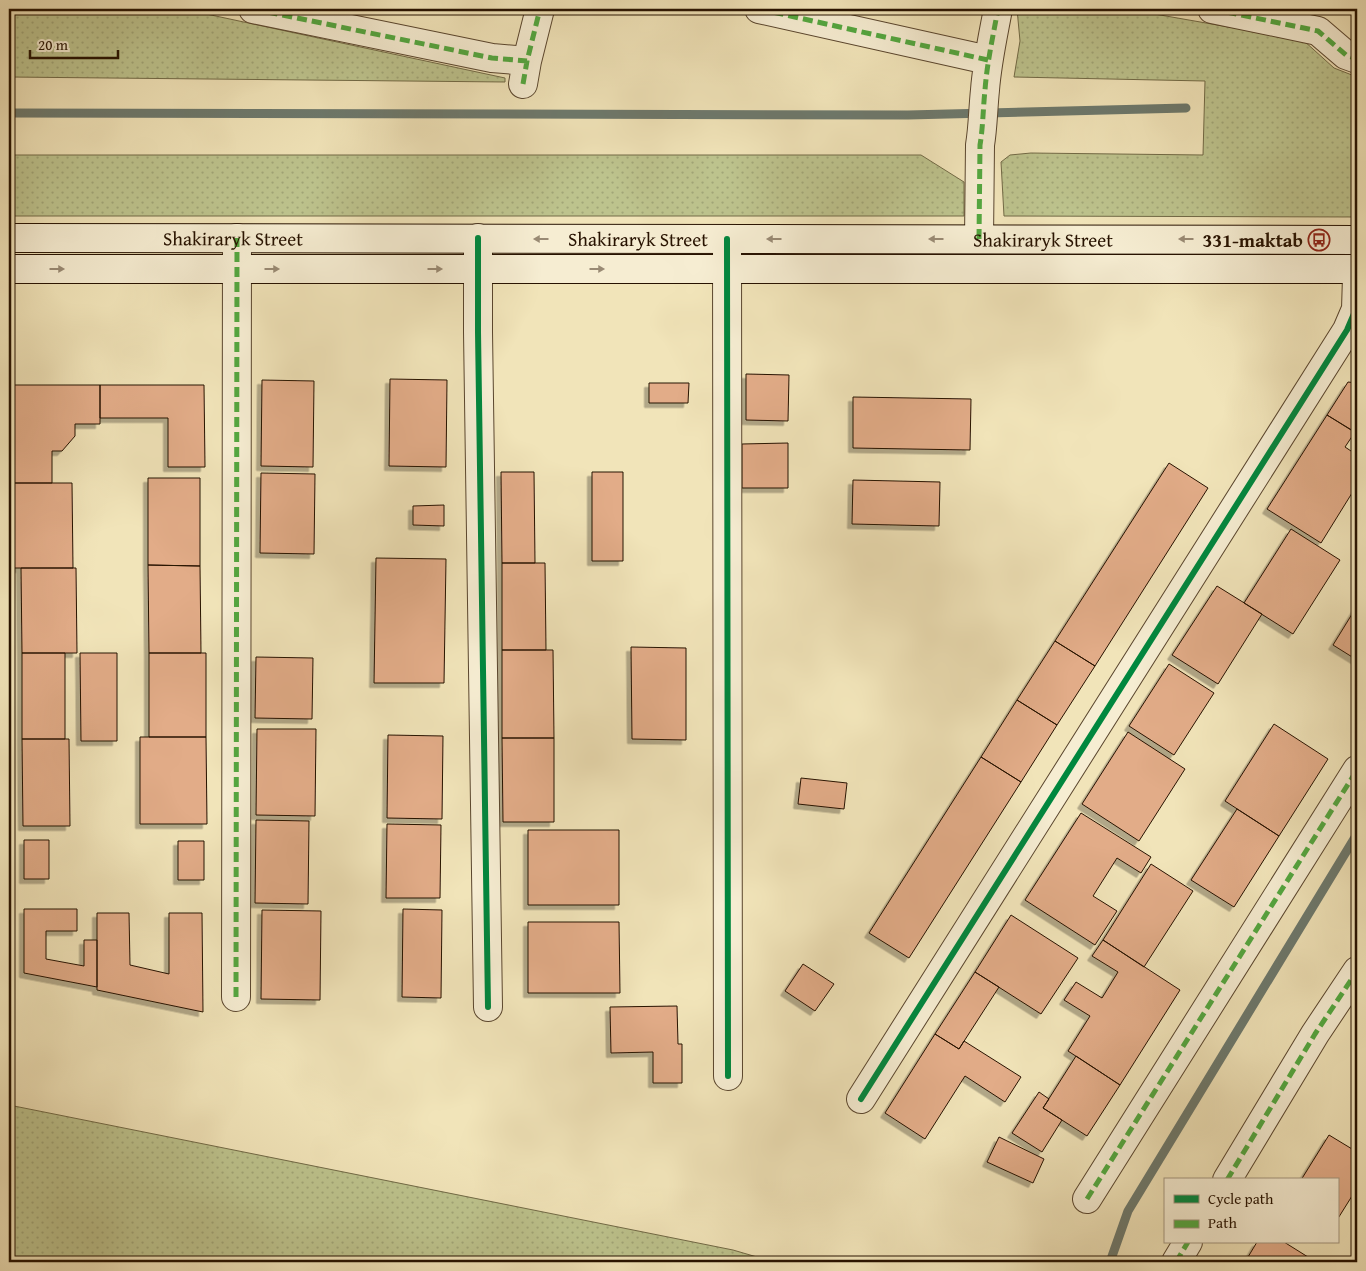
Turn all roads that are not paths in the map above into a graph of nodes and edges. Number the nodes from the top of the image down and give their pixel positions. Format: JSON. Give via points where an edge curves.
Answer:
{"nodes":[{"id":1,"x":253,"y":9,"type":"edge"},
{"id":2,"x":540,"y":9,"type":"edge"},
{"id":3,"x":759,"y":9,"type":"edge"},
{"id":4,"x":998,"y":9,"type":"edge"},
{"id":5,"x":1212,"y":9,"type":"edge"},
{"id":6,"x":1357,"y":59,"type":"edge"},
{"id":7,"x":988,"y":60,"type":"junction"},
{"id":8,"x":9,"y":238,"type":"edge"},
{"id":9,"x":237,"y":238,"type":"junction"},
{"id":10,"x":478,"y":238,"type":"junction"},
{"id":11,"x":727,"y":239,"type":"junction"},
{"id":12,"x":979,"y":239,"type":"junction"},
{"id":13,"x":1357,"y":240,"type":"edge"},
{"id":14,"x":9,"y":269,"type":"edge"},
{"id":15,"x":237,"y":269,"type":"junction"},
{"id":16,"x":478,"y":269,"type":"junction"},
{"id":17,"x":727,"y":269,"type":"junction"},
{"id":18,"x":1357,"y":269,"type":"edge"},
{"id":19,"x":1357,"y":277,"type":"edge"},
{"id":20,"x":1357,"y":770,"type":"edge"},
{"id":21,"x":1357,"y":970,"type":"edge"},
{"id":22,"x":236,"y":997,"type":"dead end"},
{"id":23,"x":488,"y":1006,"type":"dead end"},
{"id":24,"x":728,"y":1076,"type":"dead end"},
{"id":25,"x":861,"y":1099,"type":"dead end"},
{"id":26,"x":1228,"y":1178,"type":"edge"},
{"id":27,"x":1087,"y":1199,"type":"dead end"},
{"id":28,"x":1187,"y":1244,"type":"edge"},
{"id":29,"x":1176,"y":1262,"type":"edge"}],
"edges":[{"from":1,"to":2,"type":"street","via":[[492,58],[525,73]]},
{"from":3,"to":7,"type":"street"},
{"from":4,"to":7,"type":"street"},
{"from":5,"to":6,"type":"street","via":[[1318,31],[1346,55]]},
{"from":7,"to":12,"type":"street","via":[[980,145]]},
{"from":8,"to":9,"type":"street","name":"Shakiraryk Street"},
{"from":9,"to":10,"type":"street","name":"Shakiraryk Street"},
{"from":9,"to":15,"type":"street"},
{"from":11,"to":10,"type":"street","name":"Shakiraryk Street","one_way":true},
{"from":10,"to":16,"type":"street"},
{"from":12,"to":11,"type":"street","name":"Shakiraryk Street","one_way":true},
{"from":11,"to":17,"type":"street"},
{"from":13,"to":12,"type":"street","name":"Shakiraryk Street","one_way":true},
{"from":14,"to":15,"type":"street","name":"Shakiraryk Street","one_way":true},
{"from":15,"to":16,"type":"street","name":"Shakiraryk Street","one_way":true},
{"from":15,"to":22,"type":"street"},
{"from":16,"to":17,"type":"street","name":"Shakiraryk Street","one_way":true},
{"from":16,"to":23,"type":"street"},
{"from":17,"to":18,"type":"street","name":"Shakiraryk Street"},
{"from":17,"to":24,"type":"street"},
{"from":19,"to":25,"type":"street","via":[[1356,308],[1347,330]]},
{"from":20,"to":27,"type":"street"},
{"from":21,"to":26,"type":"street"},
{"from":28,"to":29,"type":"street"}]}
